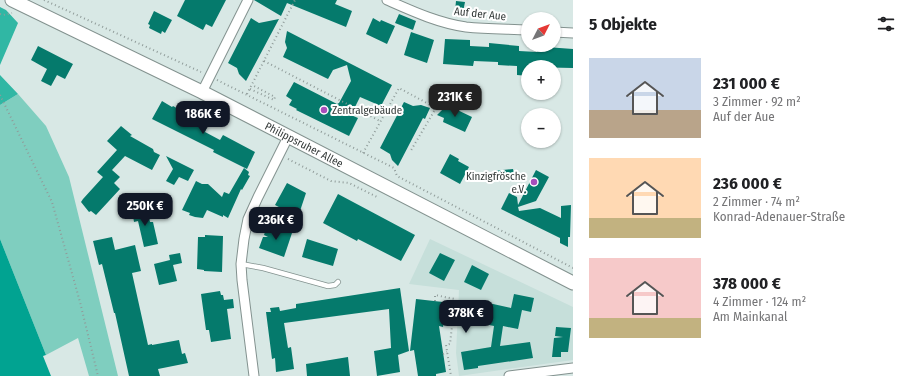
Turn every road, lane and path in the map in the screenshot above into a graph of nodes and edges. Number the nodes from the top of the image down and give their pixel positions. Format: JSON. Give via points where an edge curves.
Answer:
{"nodes":[{"id":1,"x":44,"y":0,"type":"edge"},
{"id":2,"x":248,"y":0,"type":"edge"},
{"id":3,"x":295,"y":0,"type":"edge"},
{"id":4,"x":387,"y":0,"type":"edge"},
{"id":5,"x":13,"y":6,"type":"edge"},
{"id":6,"x":0,"y":14,"type":"edge"},
{"id":7,"x":521,"y":30,"type":"edge"},
{"id":8,"x":561,"y":32,"type":"edge"},
{"id":9,"x":573,"y":33,"type":"edge"},
{"id":10,"x":264,"y":61,"type":"junction"},
{"id":11,"x":210,"y":76,"type":"junction"},
{"id":12,"x":252,"y":85,"type":"junction"},
{"id":13,"x":250,"y":89,"type":"junction"},
{"id":14,"x":202,"y":92,"type":"junction"},
{"id":15,"x":247,"y":94,"type":"junction"},
{"id":16,"x":0,"y":95,"type":"edge"},
{"id":17,"x":381,"y":121,"type":"junction"},
{"id":18,"x":288,"y":137,"type":"junction"},
{"id":19,"x":282,"y":150,"type":"junction"},
{"id":20,"x":410,"y":152,"type":"dead end"},
{"id":21,"x":363,"y":153,"type":"junction"},
{"id":22,"x":384,"y":200,"type":"dead end"},
{"id":23,"x":241,"y":264,"type":"junction"},
{"id":24,"x":573,"y":268,"type":"edge"},
{"id":25,"x":338,"y":282,"type":"dead end"},
{"id":26,"x":573,"y":283,"type":"edge"},
{"id":27,"x":435,"y":300,"type":"dead end"},
{"id":28,"x":447,"y":352,"type":"junction"},
{"id":29,"x":443,"y":354,"type":"dead end"},
{"id":30,"x":573,"y":368,"type":"edge"},
{"id":31,"x":98,"y":376,"type":"edge"},
{"id":32,"x":254,"y":376,"type":"edge"},
{"id":33,"x":451,"y":376,"type":"edge"},
{"id":34,"x":509,"y":376,"type":"edge"}],
"edges":[{"from":1,"to":11,"type":"path"},
{"from":2,"to":11,"type":"street"},
{"from":3,"to":10,"type":"path"},
{"from":4,"to":7,"type":"street","name":"Auf der Aue","via":[[429,18],[452,24]]},
{"from":5,"to":6,"type":"path","via":[[3,15]]},
{"from":5,"to":14,"type":"main road","name":"Philippsruher Allee"},
{"from":8,"to":9,"type":"street"},
{"from":10,"to":12,"type":"path"},
{"from":10,"to":17,"type":"path"},
{"from":11,"to":14,"type":"street"},
{"from":11,"to":15,"type":"path"},
{"from":12,"to":13,"type":"path"},
{"from":12,"to":13,"type":"path","via":[[275,97],[274,100]]},
{"from":13,"to":15,"type":"path"},
{"from":14,"to":18,"type":"main road","name":"Philippsruher Allee"},
{"from":15,"to":21,"type":"path"},
{"from":16,"to":31,"type":"path","via":[[52,202]]},
{"from":17,"to":20,"type":"path","via":[[399,88],[436,108]]},
{"from":17,"to":21,"type":"path"},
{"from":18,"to":19,"type":"street"},
{"from":18,"to":26,"type":"main road","name":"Philippsruher Allee"},
{"from":19,"to":22,"type":"path","via":[[289,160],[331,181],[349,183]]},
{"from":19,"to":23,"type":"street","via":[[248,219]]},
{"from":21,"to":24,"type":"path","via":[[394,168],[398,176]]},
{"from":23,"to":25,"type":"lane","via":[[328,286]]},
{"from":23,"to":32,"type":"street"},
{"from":27,"to":28,"type":"path","via":[[435,296],[455,299],[450,344],[446,345]]},
{"from":28,"to":29,"type":"path"},
{"from":28,"to":33,"type":"path"},
{"from":30,"to":34,"type":"street"}]}
